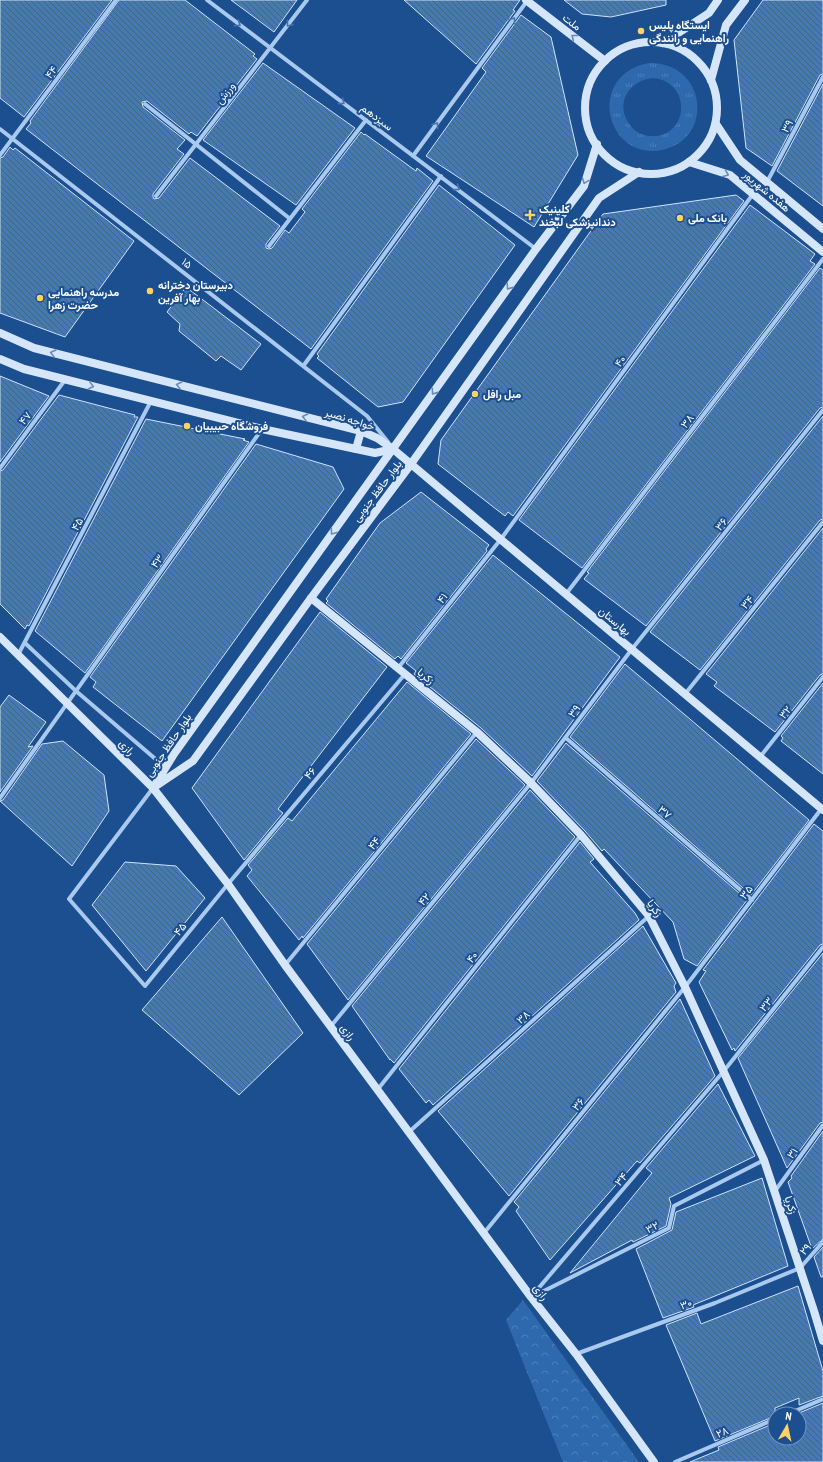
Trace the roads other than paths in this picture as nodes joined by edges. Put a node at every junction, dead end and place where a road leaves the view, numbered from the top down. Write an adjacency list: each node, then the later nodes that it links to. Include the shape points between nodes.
1 (116, 0): 16 (street, ۴۴)
2 (207, 0): 8 (street, سیزدهم, one-way to 8)
3 (307, 0): 8 (street, ورزش, one-way to 8)
4 (526, 0): 9 (main road, ملت, one-way to 4); 20 (street, one-way to 4)
5 (718, 0): 7 (main road, via 709,13)
6 (745, 0): 11 (main road, via 726,25)
7 (663, 43): 9 (main road, via 635,44 622,49); 11 (main road, via 680,48 695,58)
8 (271, 48): 13 (street, سیزدهم, one-way to 13); 18 (street, ورزش)
9 (605, 61): 17 (main road, via 592,79 586,101 587,124)
10 (823, 77): 24 (street, ۳۹)
11 (712, 80): 14 (main road, via 717,102)
12 (145, 104): 18 (street)
13 (366, 120): 20 (street, سیزدهم); 27 (street)
14 (716, 124): 21 (main road, via 704,148); 24 (main road, هفده شهریور, via 740,160)
15 (0, 129): 16 (street, ۱۵)
16 (12, 139): 19 (street, ۴۴); 35 (street, ۱۵)
17 (597, 144): 22 (main road, via 615,162); 30 (main road, بلوار حافظ جنوبی, one-way to 30, via 584,186)
18 (196, 145): 26 (street, ورزش); 27 (street)
19 (0, 155)
20 (413, 156): 23 (street, سیزدهم)
21 (689, 162): 22 (main road, via 665,172); 25 (main road, هفده شهریور, one-way to 25, via 730,175)
22 (639, 172): 43 (main road, بلوار حافظ جنوبی, via 599,198)
23 (441, 176): 30 (street, سیزدهم, one-way to 30); 35 (street)
24 (767, 182): 28 (main road, هفده شهریور)
25 (753, 194): 31 (main road, هفده شهریور); 46 (street, ۴۰)
26 (156, 196)
27 (289, 218): 29 (street)
28 (823, 229)
29 (269, 246)
30 (536, 249): 42 (main road, بلوار حافظ جنوبی, one-way to 42)
31 (823, 252)
32 (823, 259): 47 (street, ۳۸)
33 (0, 333): 40 (main road, خواجه نصیر, one-way to 33, via 34,348)
34 (0, 359): 36 (main road, via 24,369)
35 (304, 365): 42 (street, ۱۵, via 367,416)
36 (65, 380): 37 (main road, one-way to 37); 44 (street, ۴۷)
37 (151, 401): 39 (main road); 50 (street, ۴۵)
38 (823, 410): 51 (street, ۳۶)
39 (262, 429): 41 (main road); 56 (street, ۴۳)
40 (361, 431): 41 (main road); 42 (main road, خواجه نصیر)
41 (356, 449): 42 (main road, via 375,453)
42 (393, 449): 43 (main road, بهارستان); 62 (main road, بلوار حافظ جنوبی, one-way to 62)
43 (411, 464): 46 (main road, بهارستان); 48 (main road, بلوار حافظ جنوبی)
44 (0, 468)
45 (823, 522): 57 (street, ۳۴)
46 (501, 539): 47 (main road, بهارستان); 53 (street, ۴۱)
47 (566, 594): 51 (main road, بهارستان)
48 (311, 598): 53 (main road, زکریا); 64 (main road, بلوار حافظ جنوبی, via 193,761)
49 (0, 637): 52 (main road, رازی)
50 (25, 643): 52 (street, ۴۵); 56 (street)
51 (632, 649): 57 (main road, بهارستان); 60 (street, ۳۹)
52 (18, 655): 58 (main road, رازی)
53 (398, 668): 54 (main road, زکریا)
54 (405, 674): 59 (main road, زکریا); 68 (street, ۴۶)
55 (823, 678): 61 (street, ۳۲)
56 (76, 691): 58 (street, ۴۳); 62 (street)
57 (685, 694): 61 (main road, بهارستان)
58 (67, 703): 64 (main road, رازی); 65 (street, ۴۳)
59 (477, 732): 63 (main road, زکریا); 72 (street, ۴۴)
60 (566, 738): 63 (street, ۳۹); 69 (street, ۳۷)
61 (760, 757): 66 (main road, بهارستان)
62 (166, 768): 64 (main road, بلوار حافظ جنوبی)
63 (531, 784): 67 (main road, زکریا); 74 (street, ۴۲)
64 (152, 788): 68 (main road, رازی); 68 (street, ۴۵, via 69,899 145,986)
65 (0, 798)
66 (822, 808): 69 (street, ۳۵)
67 (581, 835): 70 (main road, زکریا); 76 (street, ۴۰)
68 (228, 884): 72 (main road, رازی)
69 (752, 900): 73 (street, ۳۵)
70 (649, 916): 73 (main road, زکریا); 78 (street, ۳۸)
71 (823, 947): 75 (street, ۳۳)
72 (285, 965): 74 (main road, رازی)
73 (685, 987): 75 (main road, زکریا); 81 (street, ۳۶)
74 (330, 1026): 76 (main road, رازی)
75 (723, 1072): 79 (main road, زکریا); 84 (street, ۳۴)
76 (377, 1090): 78 (main road, رازی)
77 (823, 1125): 80 (street, ۳۱)
78 (409, 1132): 81 (main road, رازی)
79 (764, 1160): 80 (main road, زکریا); 84 (street, ۳۲, via 674,1206 670,1228)
80 (775, 1192): 83 (main road, زکریا)
81 (484, 1233): 84 (main road, رازی)
82 (823, 1242): 83 (street, ۲۹)
83 (800, 1268): 85 (main road, زکریا); 86 (street, ۳۰, via 715,1303)
84 (532, 1298): 86 (main road, رازی)
85 (823, 1341)
86 (576, 1354): 90 (main road, رازی)
87 (823, 1399): 88 (street)
88 (807, 1406)
89 (767, 1423): 91 (street, ۲۸)
90 (654, 1462)
91 (675, 1462)

